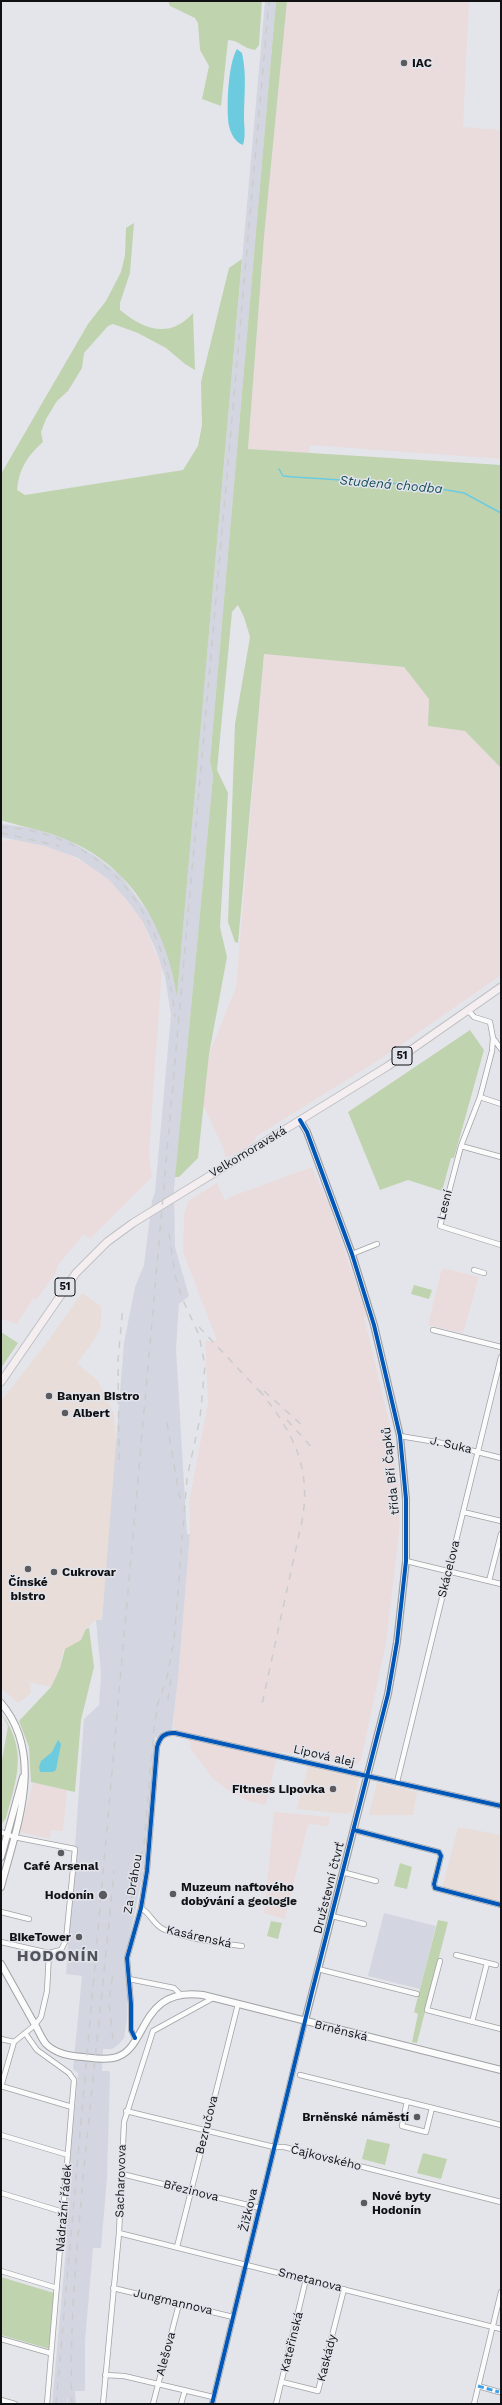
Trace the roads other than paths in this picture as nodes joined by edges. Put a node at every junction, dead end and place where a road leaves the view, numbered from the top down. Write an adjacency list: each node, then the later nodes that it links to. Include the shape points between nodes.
1 (501, 987): 2 (main road, Velkomoravská / 51)
2 (468, 1010): 3 (street, via 474,1017 490,1022); 8 (main road, Velkomoravská / 51, via 388,1066)
3 (493, 1038): 4 (street); 5 (street)
4 (501, 1049): 5 (street)
5 (492, 1051): 6 (street)
6 (480, 1097): 7 (street); 9 (street)
7 (501, 1104)
8 (300, 1120): 13 (street, třída Bří Čapků); 19 (main road, Velkomoravská / 51, via 107,1242 79,1269)
9 (461, 1146): 10 (street); 12 (street, Lesní, via 440,1226)
10 (501, 1157)
11 (377, 1244): 13 (street)
12 (501, 1245)
13 (352, 1254): 20 (street, třída Bří Čapků, via 374,1325)
14 (474, 1270): 15 (street)
15 (484, 1273)
16 (433, 1330): 17 (street)
17 (501, 1347)
18 (501, 1357): 21 (street, Skácelova)
19 (1, 1382)
20 (400, 1436): 21 (street, J. Suka, via 412,1436); 26 (street, třída Bří Čapků, via 406,1499)
21 (477, 1451): 22 (street, J. Suka); 23 (street, Skácelova)
22 (501, 1458)
23 (463, 1512): 24 (street); 27 (street, Skácelova)
24 (501, 1521)
25 (501, 1534): 28 (street)
26 (406, 1561): 27 (street); 33 (street, třída Bří Čapků, via 388,1694)
27 (448, 1571): 28 (street); 34 (street, Skácelova)
28 (490, 1581): 29 (street)
29 (501, 1584)
30 (1, 1703): 32 (main road, via 18,1730 24,1756)
31 (165, 1733): 33 (street, Lipová alej, via 175,1732); 44 (street, Za Dráhou, via 158,1747 147,1871)
32 (24, 1774): 37 (main road); 38 (main road, via 26,1790)
33 (367, 1776): 34 (street, Lipová alej); 36 (street, třída Bří Čapků)
34 (397, 1782): 35 (street, Lipová alej)
35 (501, 1806)
36 (354, 1830): 40 (street, Družstevní čtvrť); 43 (street, Družstevní čtvrť, via 437,1852 441,1856 435,1888)
37 (4, 1833): 38 (street); 39 (main road)
38 (14, 1837): 42 (main road); 51 (street, via 75,1849 66,1940 62,1950)
39 (1, 1857)
40 (342, 1872): 41 (street, Družstevní čtvrť); 46 (street, Družstevní čtvrť)
41 (376, 1881)
42 (1, 1887)
43 (500, 1905)
44 (141, 1908): 50 (street, Kasárenská, via 162,1928 215,1943); 58 (street, Za Dráhou, via 128,1951)
45 (1, 1912): 47 (street)
46 (332, 1916): 48 (street, Družstevní čtvrť); 57 (street, Družstevní čtvrť)
47 (29, 1919)
48 (364, 1924)
49 (1, 1942): 51 (street)
50 (242, 1946)
51 (49, 1953): 65 (street, via 47,1992 41,2017)
52 (456, 1955): 54 (street)
53 (440, 1961): 64 (street, via 427,2010)
54 (487, 1963): 56 (street); 64 (street)
55 (1, 1964): 65 (main road, Brněnská)
56 (496, 1965)
57 (318, 1969): 59 (street); 63 (street, Družstevní čtvrť)
58 (129, 1979): 60 (street, Brněnská, via 174,1988); 69 (street, Za Dráhou, via 131,2030)
59 (417, 1994)
60 (181, 1995): 61 (main road, Brněnská, via 195,1994); 69 (main road, Brněnská, via 168,1999 156,2008)
61 (213, 1998): 62 (main road, Brněnská); 77 (street, Sacharovova, via 154,2031)
62 (238, 2004): 63 (main road, Brněnská); 79 (street, Bezručova)
63 (305, 2021): 71 (main road, Brněnská); 81 (street, Žižkova)
64 (472, 2022): 66 (street)
65 (35, 2025): 67 (street); 69 (main road, Brněnská, via 45,2042 53,2049 75,2056 114,2058 127,2050)
66 (501, 2029)
67 (25, 2033): 70 (street); 75 (street, Nádražní řádek, via 37,2050 72,2075)
68 (1, 2038): 70 (street)
69 (135, 2038)
70 (14, 2042): 73 (street)
71 (501, 2070)
72 (300, 2076): 74 (street)
73 (1, 2087): 75 (street)
74 (407, 2101): 76 (street); 76 (street, via 402,2126 426,2132)
75 (72, 2107): 82 (street, Nádražní řádek)
76 (432, 2108): 78 (street)
77 (126, 2112): 79 (street, Čajkovského); 83 (street, Sacharovova)
78 (501, 2125)
79 (206, 2131): 81 (street, Čajkovského); 84 (street, Bezručova)
80 (1, 2135): 82 (street)
81 (274, 2147): 86 (street, Čajkovského, via 284,2147); 87 (street, Žižkova)
82 (68, 2155): 88 (street, Nádražní řádek)
83 (122, 2174): 84 (street, Březinova); 89 (street, Sacharovova)
84 (191, 2191): 87 (street, Březinova); 90 (street, Bezručova)
85 (1, 2193): 88 (street)
86 (501, 2202)
87 (260, 2208): 91 (street, Žižkova)
88 (63, 2212): 94 (street, Nádražní řádek)
89 (119, 2232): 90 (street, Smetanova); 95 (street, Sacharovova)
90 (177, 2247): 91 (street, Smetanova)
91 (246, 2264): 93 (street, Smetanova); 99 (street, Žižkova)
92 (1, 2271): 94 (street)
93 (306, 2279): 96 (street, Smetanova); 105 (street, Kateřinská)
94 (57, 2288): 103 (street, Nádražní řádek)
95 (113, 2288): 98 (street, Jungmannova); 104 (street, Sacharovova)
96 (344, 2289): 100 (street, Smetanova); 105 (street, Kaskády, via 318,2391)
97 (501, 2292): 100 (street)
98 (179, 2304): 99 (street, Jungmannova); 106 (street, Alešova)
99 (233, 2317): 110 (street, Žižkova)
100 (493, 2327): 101 (street, Smetanova); 107 (street)
101 (501, 2329)
102 (1, 2339): 103 (street)
103 (50, 2353): 113 (street, Nádražní řádek)
104 (105, 2375): 106 (street); 114 (street, Sacharovova)
105 (282, 2382): 118 (street, Kateřinská)
106 (158, 2383): 108 (street); 115 (street, Alešova)
107 (478, 2386): 109 (street); 119 (street)
108 (185, 2390): 110 (street); 116 (street)
109 (500, 2392)
110 (214, 2397): 117 (street, Žižkova)
111 (1, 2400): 112 (street)
112 (15, 2404)
113 (47, 2404)
114 (103, 2404)
115 (153, 2404)
116 (181, 2404)
117 (212, 2404)
118 (276, 2404)
119 (474, 2404)

